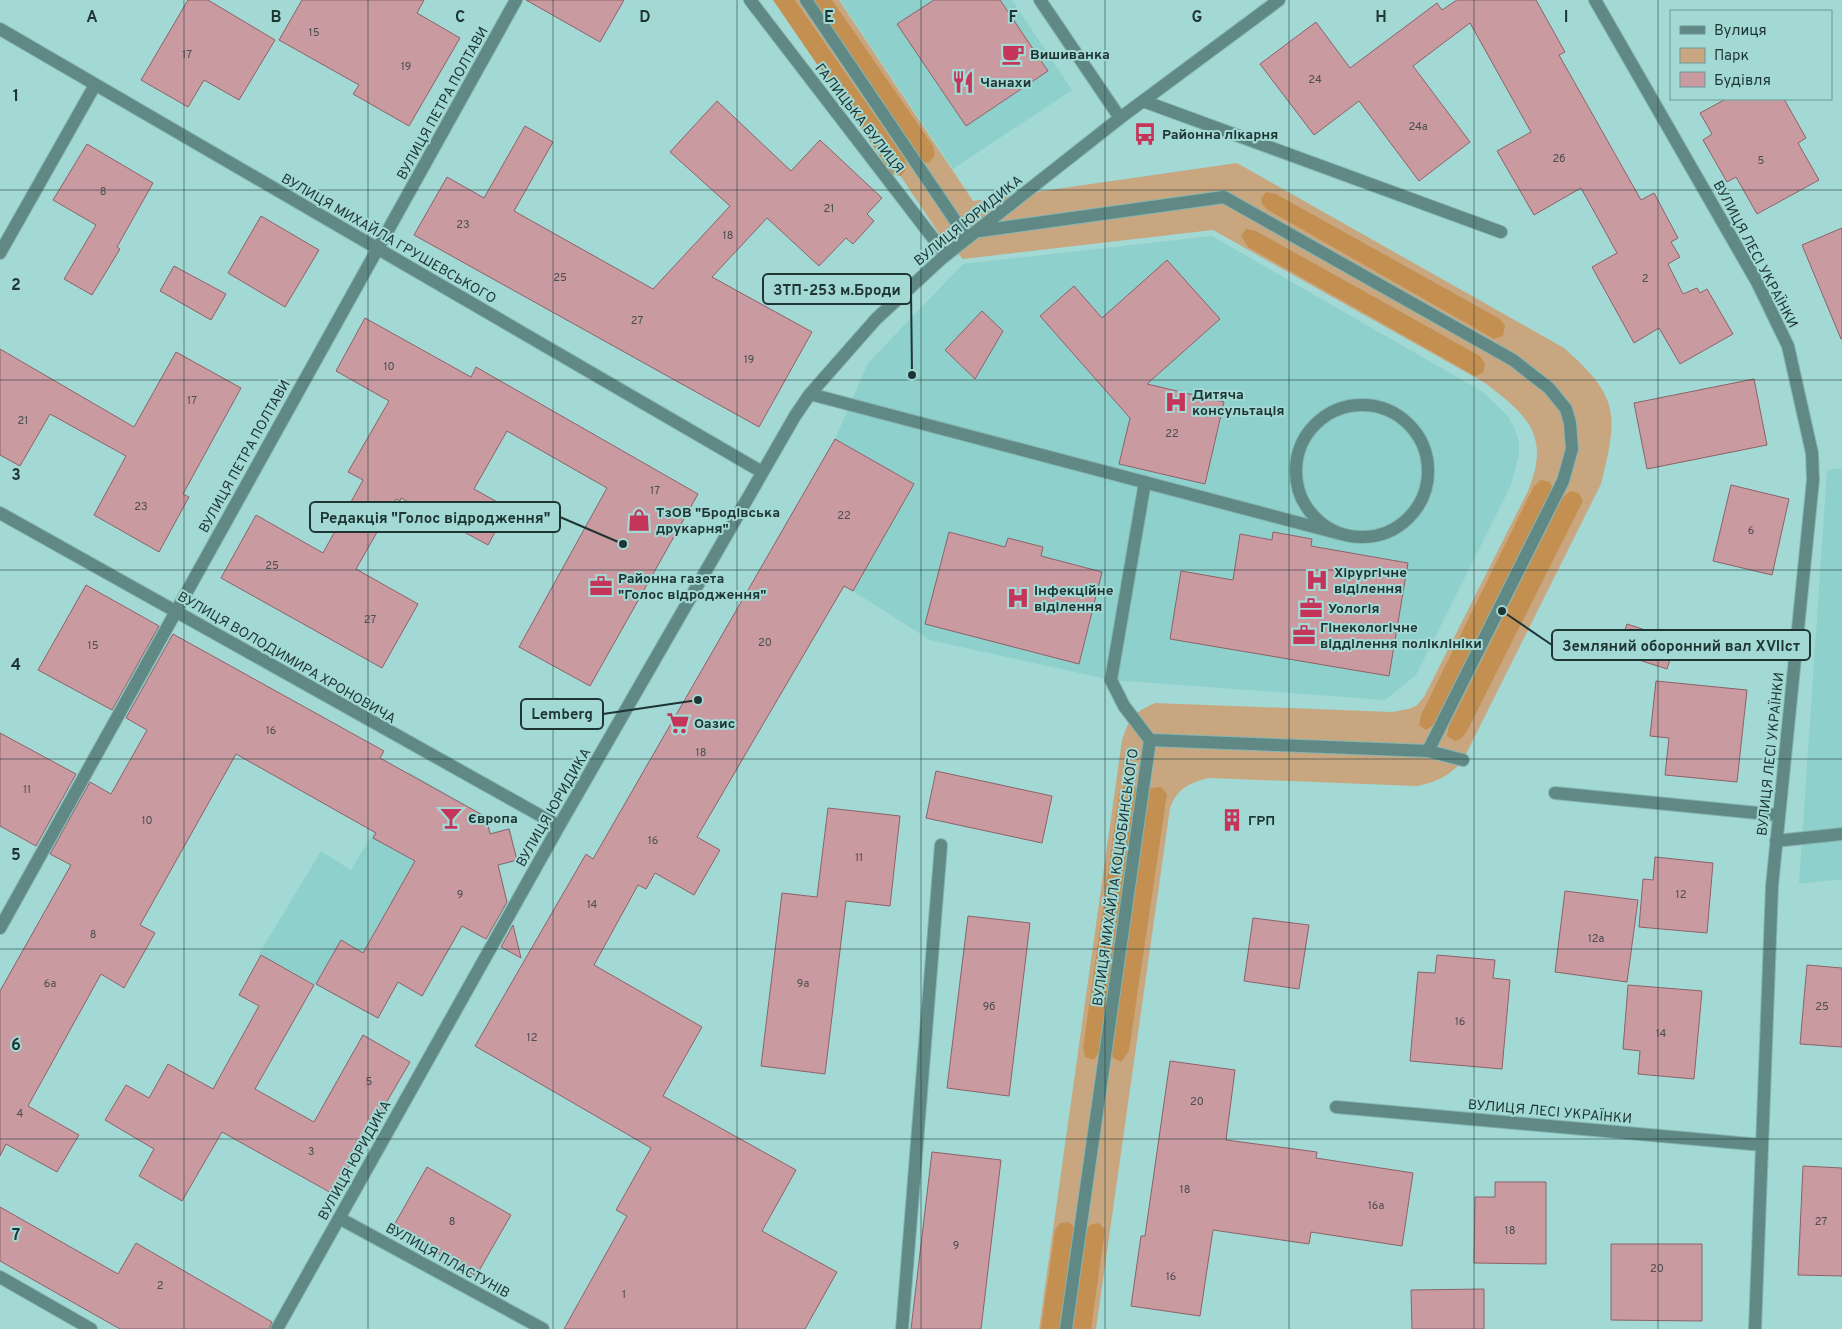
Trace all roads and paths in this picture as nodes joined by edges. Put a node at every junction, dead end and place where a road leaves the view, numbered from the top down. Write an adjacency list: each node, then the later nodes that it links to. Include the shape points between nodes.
1 (516, 0): 13 (street, ВУЛИЦЯ ПЕТРА ПОЛТАВИ)
2 (750, 0): 15 (street, ГАЛИЦЬКА ВУЛИЦЯ)
3 (806, 0): 12 (street)
4 (1040, 0): 10 (street)
5 (1279, 0): 9 (street, ВУЛИЦЯ ЮРИДИКА)
6 (1595, 0): 26 (street, ВУЛИЦЯ ЛЕСІ УКРАЇНКИ, via 1757,282 1788,346 1810,443 1813,480)
7 (0, 29): 8 (street, ВУЛИЦЯ МИХАЙЛА ГРУШЕВСЬКОГО)
8 (95, 85): 13 (street, ВУЛИЦЯ МИХАЙЛА ГРУШЕВСЬКОГО); 14 (street)
9 (1143, 101): 10 (street, ВУЛИЦЯ ЮРИДИКА); 11 (street)
10 (1120, 118): 12 (street, ВУЛИЦЯ ЮРИДИКА)
11 (1501, 232)
12 (972, 235): 15 (street, ВУЛИЦЯ ЮРИДИКА); 23 (street, via 1224,197 1513,360 1558,398 1566,410 1572,438 1570,460 1563,481)
13 (377, 248): 17 (street, ВУЛИЦЯ МИХАЙЛА ГРУШЕВСЬКОГО); 21 (street, ВУЛИЦЯ ПЕТРА ПОЛТАВИ)
14 (0, 253)
15 (946, 255): 16 (street, ВУЛИЦЯ ЮРИДИКА, via 876,320)
16 (810, 394): 17 (street, ВУЛИЦЯ ЮРИДИКА); 18 (street)
17 (762, 472): 27 (street, ВУЛИЦЯ ЮРИДИКА)
18 (1145, 482): 20 (street); 22 (street, via 1111,680 1124,706)
19 (0, 513): 21 (street, ВУЛИЦЯ ВОЛОДИМИРА ХРОНОВИЧА)
20 (1341, 534): 20 (street, via 1364,537 1386,533 1405,522 1420,504 1428,483 1428,460 1421,439 1407,421 1389,410 1368,404 1346,406 1327,414 1310,428 1300,447 1296,468 1298,489 1307,508 1322,524)
21 (175, 610): 27 (street, ВУЛИЦЯ ВОЛОДИМИРА ХРОНОВИЧА); 31 (street, ВУЛИЦЯ ПЕТРА ПОЛТАВИ)
22 (1150, 740): 23 (street, ВУЛИЦЯ МИХАЙЛА КОЦЮБИНСЬКОГО); 40 (street, ВУЛИЦЯ МИХАЙЛА КОЦЮБИНСЬКОГО)
23 (1428, 751): 24 (street, ВУЛИЦЯ МИХАЙЛА КОЦЮБИНСЬКОГО)
24 (1463, 760)
25 (1555, 793): 26 (street)
26 (1778, 814): 29 (street, ВУЛИЦЯ ЛЕСІ УКРАЇНКИ)
27 (558, 826): 34 (street, ВУЛИЦЯ ЮРИДИКА)
28 (1842, 834): 29 (street)
29 (1776, 841): 33 (street, ВУЛИЦЯ ЛЕСІ УКРАЇНКИ)
30 (941, 845): 39 (street)
31 (0, 928)
32 (1336, 1107): 33 (street, ВУЛИЦЯ ЛЕСІ УКРАЇНКИ)
33 (1762, 1145): 41 (street, ВУЛИЦЯ ЛЕСІ УКРАЇНКИ)
34 (339, 1218): 37 (street, ВУЛИЦЯ ЮРИДИКА); 38 (street, ВУЛИЦЯ ПЛАСТУНІВ)
35 (0, 1277): 36 (street)
36 (91, 1329)
37 (277, 1329)
38 (543, 1329)
39 (902, 1329)
40 (1066, 1329)
41 (1755, 1329)

